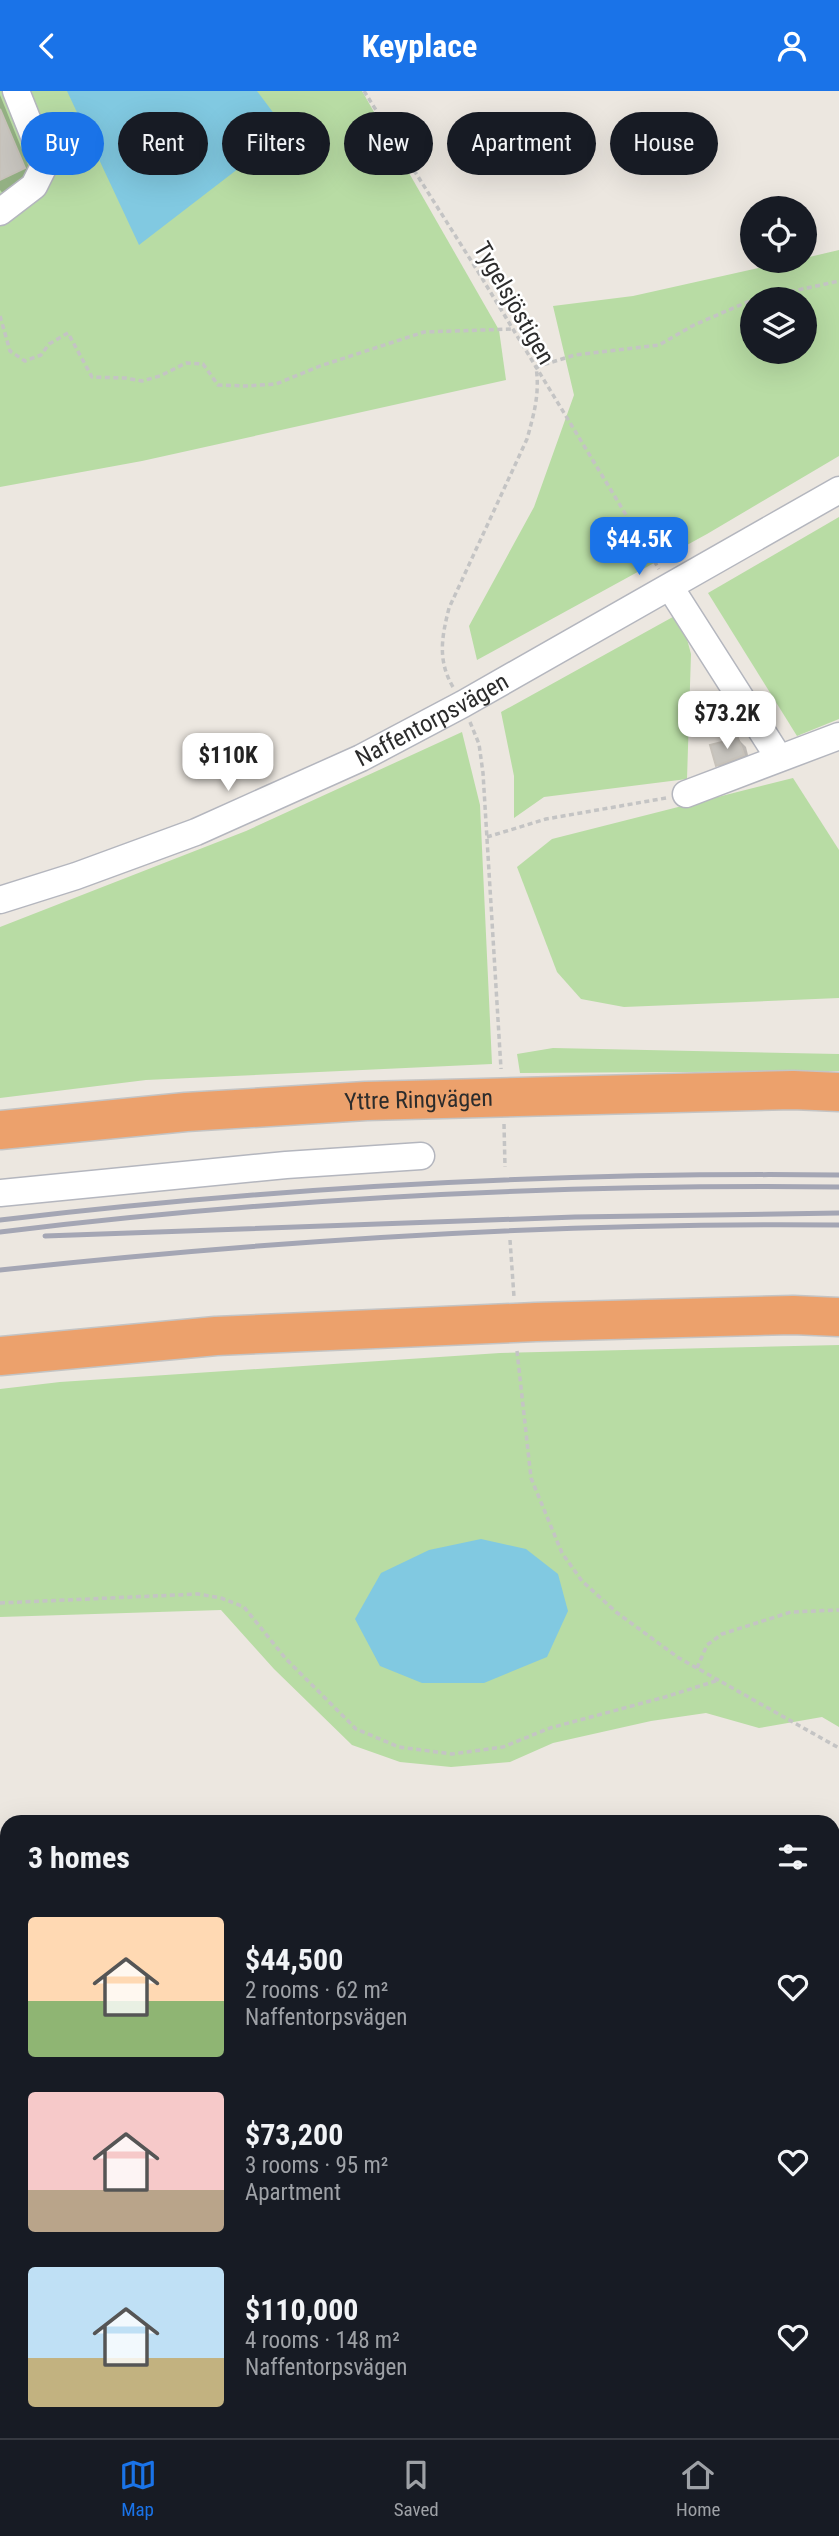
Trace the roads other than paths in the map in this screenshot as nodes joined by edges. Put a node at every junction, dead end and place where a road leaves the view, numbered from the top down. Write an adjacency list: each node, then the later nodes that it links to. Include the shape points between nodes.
1 (16, 91): 2 (street, via 45,164 34,186)
2 (0, 212)
3 (839, 490): 4 (street, Naffentorpsvägen)
4 (670, 587): 6 (street); 8 (street, Naffentorpsvägen, via 361,758 196,832)
5 (839, 736): 6 (street)
6 (779, 758): 7 (street)
7 (685, 795)
8 (0, 900)
9 (839, 1091): 10 (highway, Yttre Ringvägen, via 366,1101)
10 (0, 1130)
11 (421, 1156): 12 (street)
12 (0, 1193)
13 (839, 1317): 14 (highway, via 536,1322 216,1336)
14 (0, 1356)

